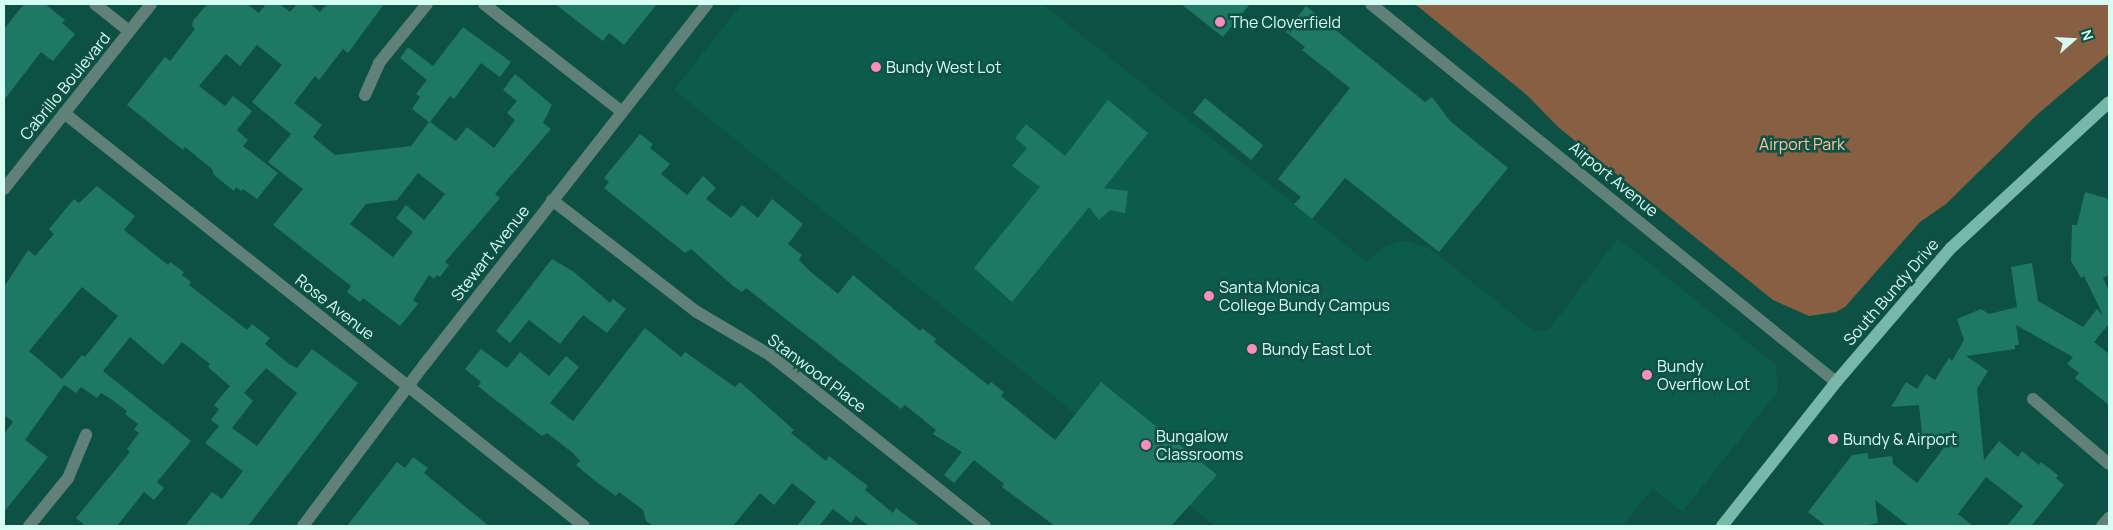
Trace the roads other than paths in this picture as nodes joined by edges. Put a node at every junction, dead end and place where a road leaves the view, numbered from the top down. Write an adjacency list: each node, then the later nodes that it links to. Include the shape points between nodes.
1 (95, 4): 7 (street)
2 (151, 4): 7 (street, Cabrillo Boulevard)
3 (427, 4): 8 (street, via 379,63)
4 (484, 4): 10 (street)
5 (707, 4): 10 (street, Stewart Avenue)
6 (1371, 4): 14 (street, Airport Avenue)
7 (129, 31): 11 (street, Cabrillo Boulevard)
8 (365, 95)
9 (2109, 102): 14 (main road, South Bundy Drive, via 1951,248)
10 (621, 111): 13 (street, Stewart Avenue)
11 (64, 113): 12 (street, Cabrillo Boulevard); 15 (street, Rose Avenue)
12 (4, 189)
13 (552, 200): 15 (street, Stewart Avenue); 23 (street, Stanwood Place, via 697,312 770,355)
14 (1836, 382): 24 (main road, South Bundy Drive)
15 (409, 386): 21 (street, Stewart Avenue); 22 (street, Rose Avenue)
16 (2033, 399): 18 (street)
17 (86, 435): 20 (street, via 68,478)
18 (2109, 464)
19 (2109, 518): 25 (street)
20 (29, 526)
21 (303, 526)
22 (584, 526)
23 (985, 526)
24 (1722, 526)
25 (2102, 526)

